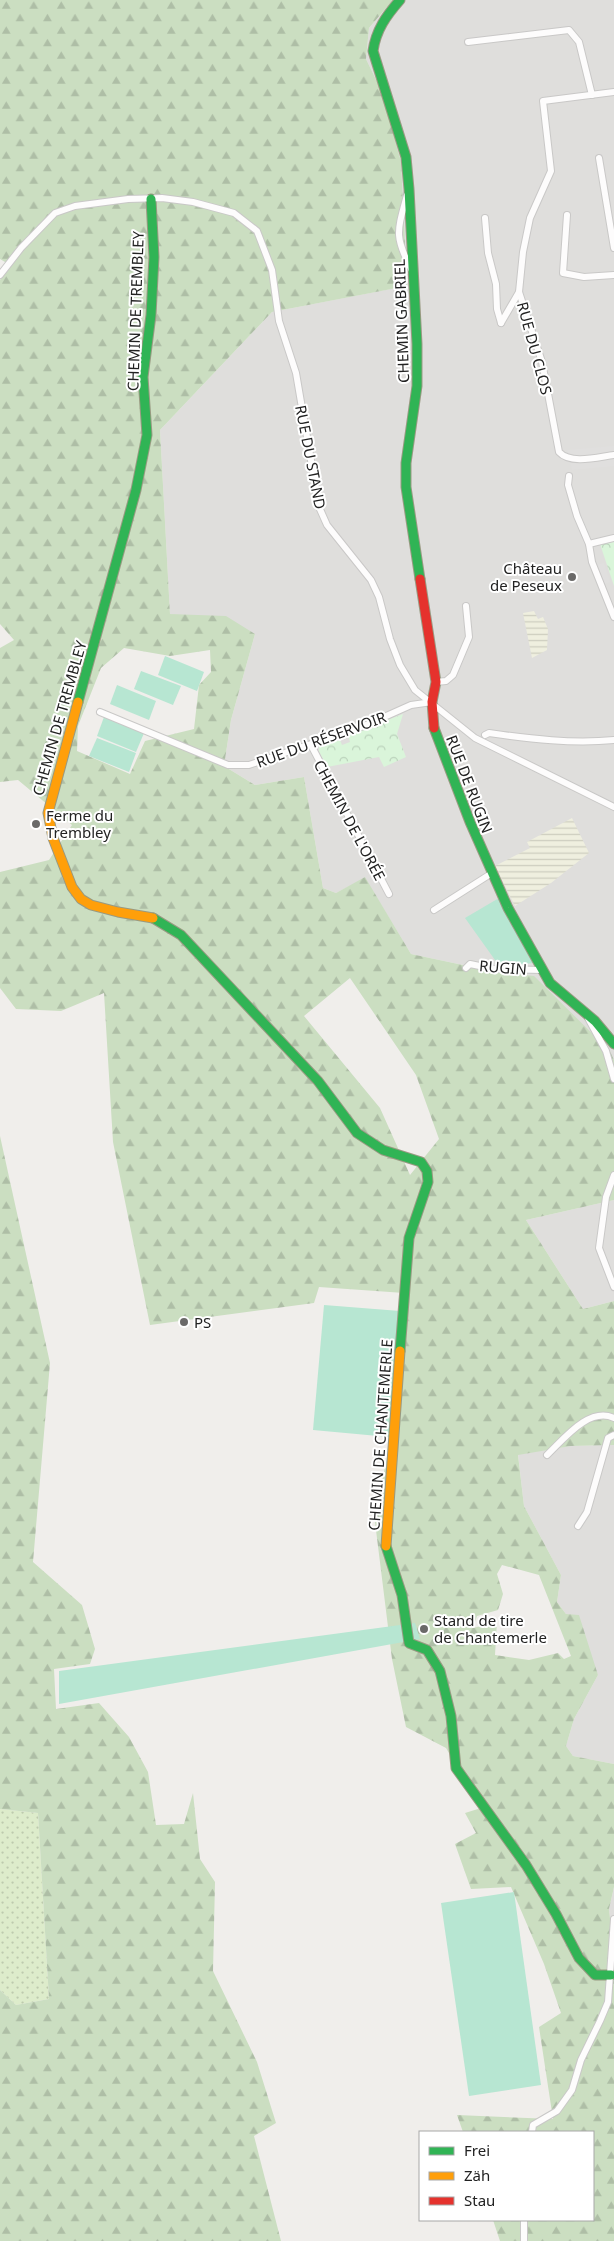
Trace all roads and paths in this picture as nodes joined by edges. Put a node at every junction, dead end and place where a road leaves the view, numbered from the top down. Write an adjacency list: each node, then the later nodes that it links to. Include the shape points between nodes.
1 (400, 0): 6 (street, CHEMIN GABRIEL, via 375,34 373,51 406,157)
2 (468, 42): 4 (street, via 569,30 579,42)
3 (614, 92): 4 (street)
4 (592, 95): 14 (street, RUE DU CLOS, via 543,101 550,171 530,218)
5 (598, 158): 10 (street)
6 (409, 189): 11 (street, CHEMIN GABRIEL); 11 (street, via 398,237)
7 (151, 198): 12 (street, RUE DU STAND, via 82,205 55,213); 22 (street, RUE DU STAND, via 219,208 234,213 257,231 272,270 279,321 296,373 318,507 327,525 371,580 400,665 415,690); 37 (street, CHEMIN DE TREMBLEY, via 154,257 143,378 147,435 136,490 48,814 53,838 72,887 81,899 118,912 151,916 181,935 318,1081 358,1132 383,1150 421,1162 427,1171)
8 (567, 215): 13 (street, via 564,273 584,278)
9 (485, 218): 14 (street, via 501,324)
10 (614, 248)
11 (414, 274): 21 (street, CHEMIN GABRIEL, via 417,386 406,463 406,487)
12 (0, 275)
13 (614, 275)
14 (519, 292): 15 (street, RUE DU CLOS, via 542,362 559,452 564,458 573,459)
15 (614, 456)
16 (569, 476): 18 (street, via 568,486)
17 (614, 538): 18 (street)
18 (589, 544): 20 (street, via 592,562)
19 (466, 606): 21 (street, via 469,636 453,675 446,681)
20 (614, 617)
21 (436, 682): 22 (street, CHEMIN GABRIEL)
22 (432, 702): 26 (street, RUE DU RÉSERVOIR, via 411,705); 27 (street, RUE DU STAND, via 475,738); 28 (street, RUE DE RUGIN, via 433,725)
23 (100, 712): 26 (street, RUE DU RÉSERVOIR, via 228,765 249,765)
24 (485, 735): 25 (street)
25 (614, 740)
26 (311, 745): 29 (street, CHEMIN DE L'ORÉE)
27 (614, 808)
28 (492, 873): 30 (street); 32 (street, RUE DE RUGIN)
29 (389, 894)
30 (434, 910)
31 (466, 968): 32 (street, RUGIN, via 470,964 494,969)
32 (542, 970): 33 (street, RUE DE RUGIN, via 556,990)
33 (587, 1017): 34 (street, RUE DE RUGIN, via 595,1021); 35 (street, RUE DE RUGIN, via 606,1051)
34 (614, 1044)
35 (614, 1078)
36 (614, 1175): 38 (street, via 606,1196 599,1248)
37 (428, 1182): 44 (street, CHEMIN DE CHANTEMERLE, via 409,1238 386,1542 402,1595 409,1643 427,1650 440,1671 451,1716 456,1768 526,1865 579,1958 595,1975)
38 (614, 1287)
39 (614, 1418): 41 (street, via 598,1416 579,1424)
40 (614, 1435): 42 (street, via 608,1438 587,1512)
41 (547, 1455)
42 (578, 1526)
43 (614, 1919): 44 (street)
44 (611, 1975): 45 (street, via 608,2002 572,2090 557,2111 533,2125)
45 (532, 2131)
46 (524, 2221): 47 (street)
47 (524, 2241)

